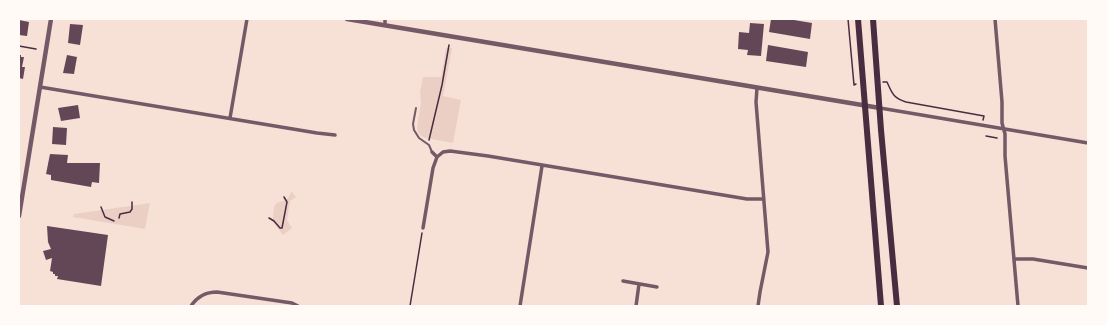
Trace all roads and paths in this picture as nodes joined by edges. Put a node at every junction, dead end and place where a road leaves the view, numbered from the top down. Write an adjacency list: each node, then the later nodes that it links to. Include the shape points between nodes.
1 (51, 19): 15 (street)
2 (246, 19): 21 (street)
3 (347, 19): 9 (street)
4 (385, 19): 9 (street)
5 (848, 19): 14 (path, via 852,72 854,85)
6 (858, 19): 17 (highway)
7 (873, 19): 19 (highway)
8 (995, 19): 22 (street)
9 (385, 25): 16 (street)
10 (449, 45): 26 (path)
11 (19, 46): 12 (path)
12 (36, 49)
13 (885, 82): 20 (path, via 899,100)
14 (857, 84)
15 (40, 87): 21 (street); 35 (street)
16 (757, 88): 17 (street); 32 (street)
17 (865, 106): 19 (street); 51 (highway)
18 (416, 108): 26 (lane, via 414,130 418,138)
19 (880, 108): 22 (street); 52 (highway)
20 (984, 116)
21 (230, 118): 23 (street)
22 (1003, 129): 27 (street); 40 (street)
23 (336, 135)
24 (986, 136): 25 (path)
25 (997, 138)
26 (427, 143): 28 (lane)
27 (1088, 143)
28 (432, 152): 29 (street)
29 (437, 157): 30 (street, via 443,152 450,151); 39 (street)
30 (542, 166): 32 (street, via 746,199); 48 (street)
31 (284, 197): 37 (path, via 287,202 282,228)
32 (764, 199): 50 (street, via 768,252)
33 (132, 202): 36 (path, via 130,212 120,214)
34 (101, 207): 38 (path, via 104,217)
35 (19, 216)
36 (119, 218)
37 (269, 218)
38 (114, 221)
39 (423, 228): 47 (path)
40 (1015, 259): 41 (street, via 1033,259); 53 (street)
41 (1088, 268)
42 (623, 281): 43 (street)
43 (639, 284): 44 (street); 49 (street)
44 (657, 286)
45 (191, 306): 46 (street, via 200,296 217,292)
46 (298, 306)
47 (410, 306)
48 (520, 306)
49 (636, 306)
50 (758, 306)
51 (881, 306)
52 (897, 306)
53 (1018, 306)

